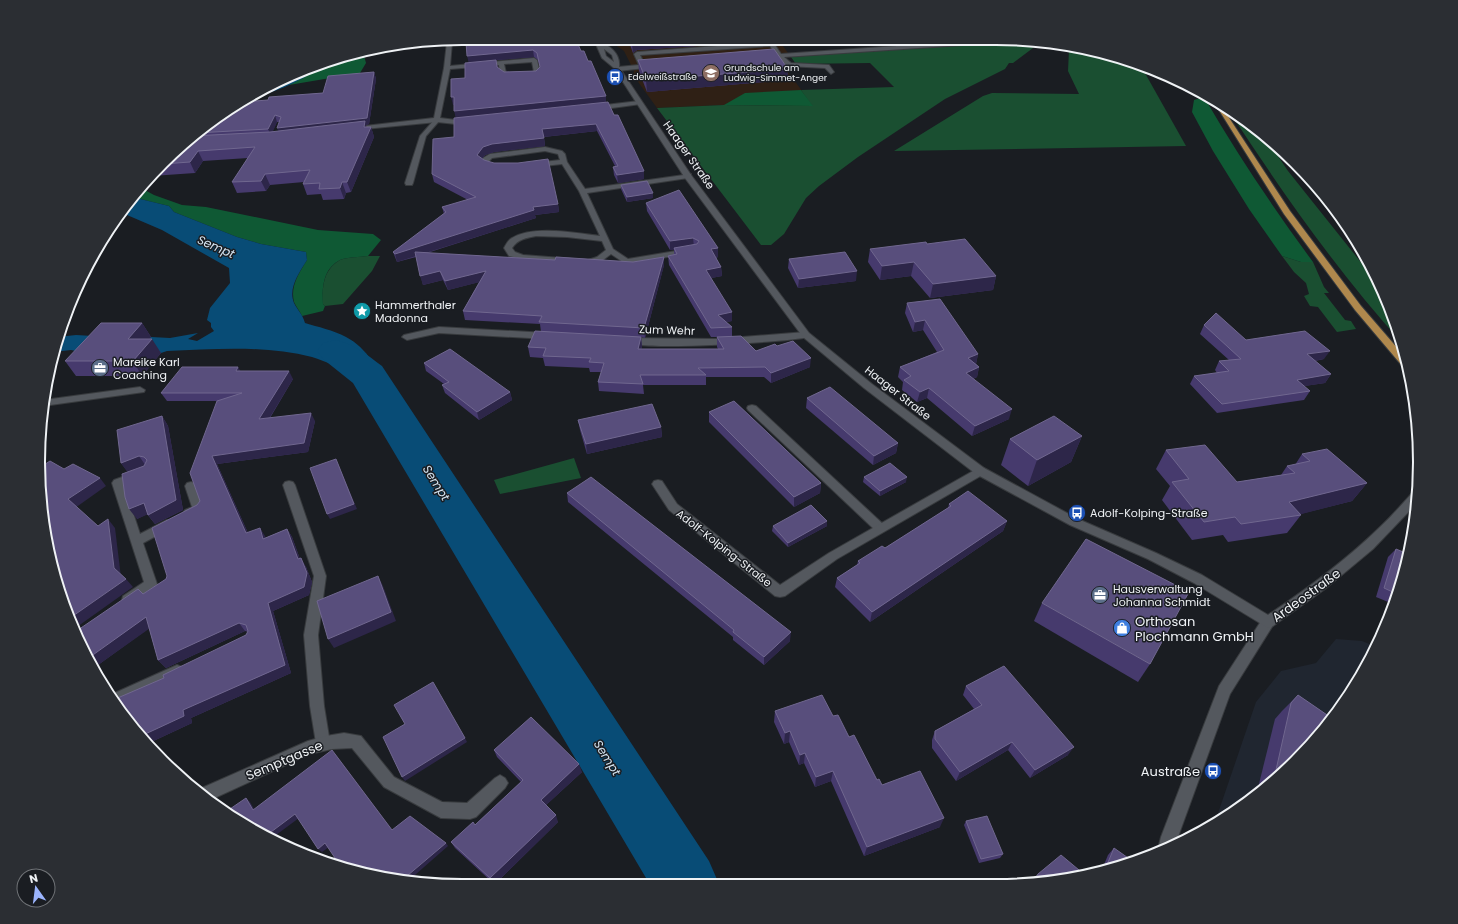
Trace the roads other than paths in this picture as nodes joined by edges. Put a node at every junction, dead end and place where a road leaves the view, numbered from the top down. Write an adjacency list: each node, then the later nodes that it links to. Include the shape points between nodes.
1 (599, 45): 17 (street, Haager Straße, via 604,57)
2 (602, 45): 17 (street, Haager Straße, via 614,54 618,62)
3 (759, 45): 9 (street)
4 (772, 45): 11 (street)
5 (882, 45): 8 (street)
6 (912, 45): 8 (street)
7 (448, 46): 16 (street)
8 (886, 48): 11 (street)
9 (710, 49): 10 (street); 15 (street, via 637,54)
10 (714, 55)
11 (780, 56): 12 (street); 18 (street, via 789,65 827,66)
12 (757, 58)
13 (501, 62): 13 (street, via 534,60 537,74 506,76 503,74); 16 (street)
14 (657, 66): 15 (street)
15 (642, 67): 17 (street)
16 (447, 68): 23 (street)
17 (617, 68): 19 (street, Haager Straße)
18 (831, 72)
19 (639, 103): 20 (street); 28 (street, Haager Straße)
20 (588, 108)
21 (1221, 111): 38 (main road, via 1287,212 1358,308)
22 (478, 119): 23 (street, via 456,122)
23 (437, 120): 24 (street); 29 (street, via 423,136)
24 (352, 130)
25 (564, 162): 26 (street); 27 (street, via 562,153 550,149 499,154 487,157 484,161 486,166); 30 (street)
26 (525, 166)
27 (502, 168)
28 (688, 176): 30 (street); 34 (street, Haager Straße)
29 (408, 183)
30 (583, 191): 31 (street)
31 (605, 238): 32 (street); 32 (street, via 530,234 514,239 508,248 512,254 522,257 588,262 602,258)
32 (610, 250): 33 (street, via 626,262)
33 (694, 250)
34 (806, 335): 37 (street, Zum Wehr, via 704,343); 43 (street, Haager Straße, via 868,386)
35 (558, 336): 36 (street, via 439,330)
36 (407, 337)
37 (620, 340)
38 (1400, 357)
39 (140, 390): 40 (street)
40 (50, 402)
41 (752, 408): 48 (street)
42 (147, 471): 49 (street, via 118,483)
43 (980, 471): 48 (street, Adolf-Kolping-Straße); 51 (street, Haager Straße, via 1074,522 1198,579)
44 (289, 484): 54 (street, via 320,576 311,635)
45 (658, 484): 48 (street, Adolf-Kolping-Straße, via 673,507 780,592)
46 (191, 486): 49 (street, via 198,509)
47 (1410, 503): 51 (street, Ardeostraße, via 1342,569)
48 (880, 528)
49 (136, 541): 50 (street, via 151,584)
50 (120, 606)
51 (1268, 622): 57 (street, Ardeostraße, via 1224,692)
52 (190, 665): 53 (street)
53 (118, 698)
54 (323, 743): 55 (street, Semptgasse, via 346,739 356,741 389,782 440,810 470,811); 56 (street, Semptgasse)
55 (500, 783)
56 (208, 793)
57 (1169, 841)

